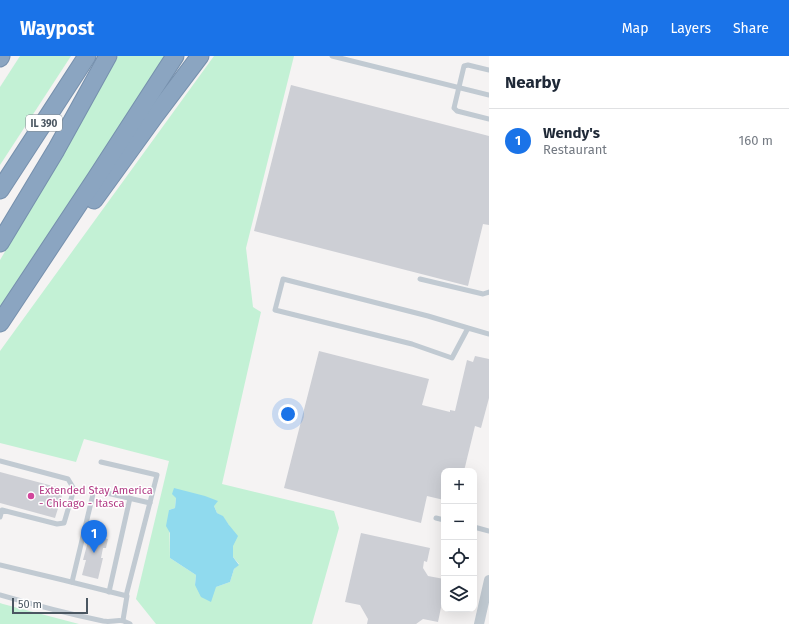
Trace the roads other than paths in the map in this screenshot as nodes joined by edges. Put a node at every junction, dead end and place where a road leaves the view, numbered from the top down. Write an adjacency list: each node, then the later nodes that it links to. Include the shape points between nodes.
1 (87, 56): 10 (highway, IL 390)
2 (108, 56): 11 (highway)
3 (175, 56): 14 (highway)
4 (200, 56): 14 (highway, via 54,258)
5 (332, 56): 7 (lane)
6 (489, 70): 7 (lane, via 464,66)
7 (459, 87): 8 (lane); 9 (lane, via 454,108 456,111)
8 (489, 94)
9 (489, 119)
10 (0, 190)
11 (0, 243)
12 (420, 279): 13 (lane, via 482,294)
13 (489, 292)
14 (19, 296): 15 (highway)
15 (0, 324)
16 (468, 328): 16 (lane, via 283,279 275,310 412,344 452,358); 17 (lane)
17 (489, 334)
18 (0, 461): 22 (lane, via 68,478 74,489 64,523 57,524 2,510)
19 (101, 462): 21 (lane, via 157,475)
20 (130, 498): 21 (lane); 29 (lane, via 94,490); 30 (lane)
21 (150, 503): 33 (lane)
22 (0, 517)
23 (436, 518): 24 (lane)
24 (441, 519)
25 (477, 529): 26 (lane)
26 (489, 531)
27 (0, 565): 29 (lane)
28 (489, 580): 31 (street)
29 (72, 582): 30 (lane)
30 (109, 592): 33 (lane)
31 (488, 593): 35 (street)
32 (0, 595): 34 (lane, via 106,621)
33 (126, 596): 34 (lane)
34 (123, 620): 36 (lane)
35 (481, 621)
36 (130, 624)

